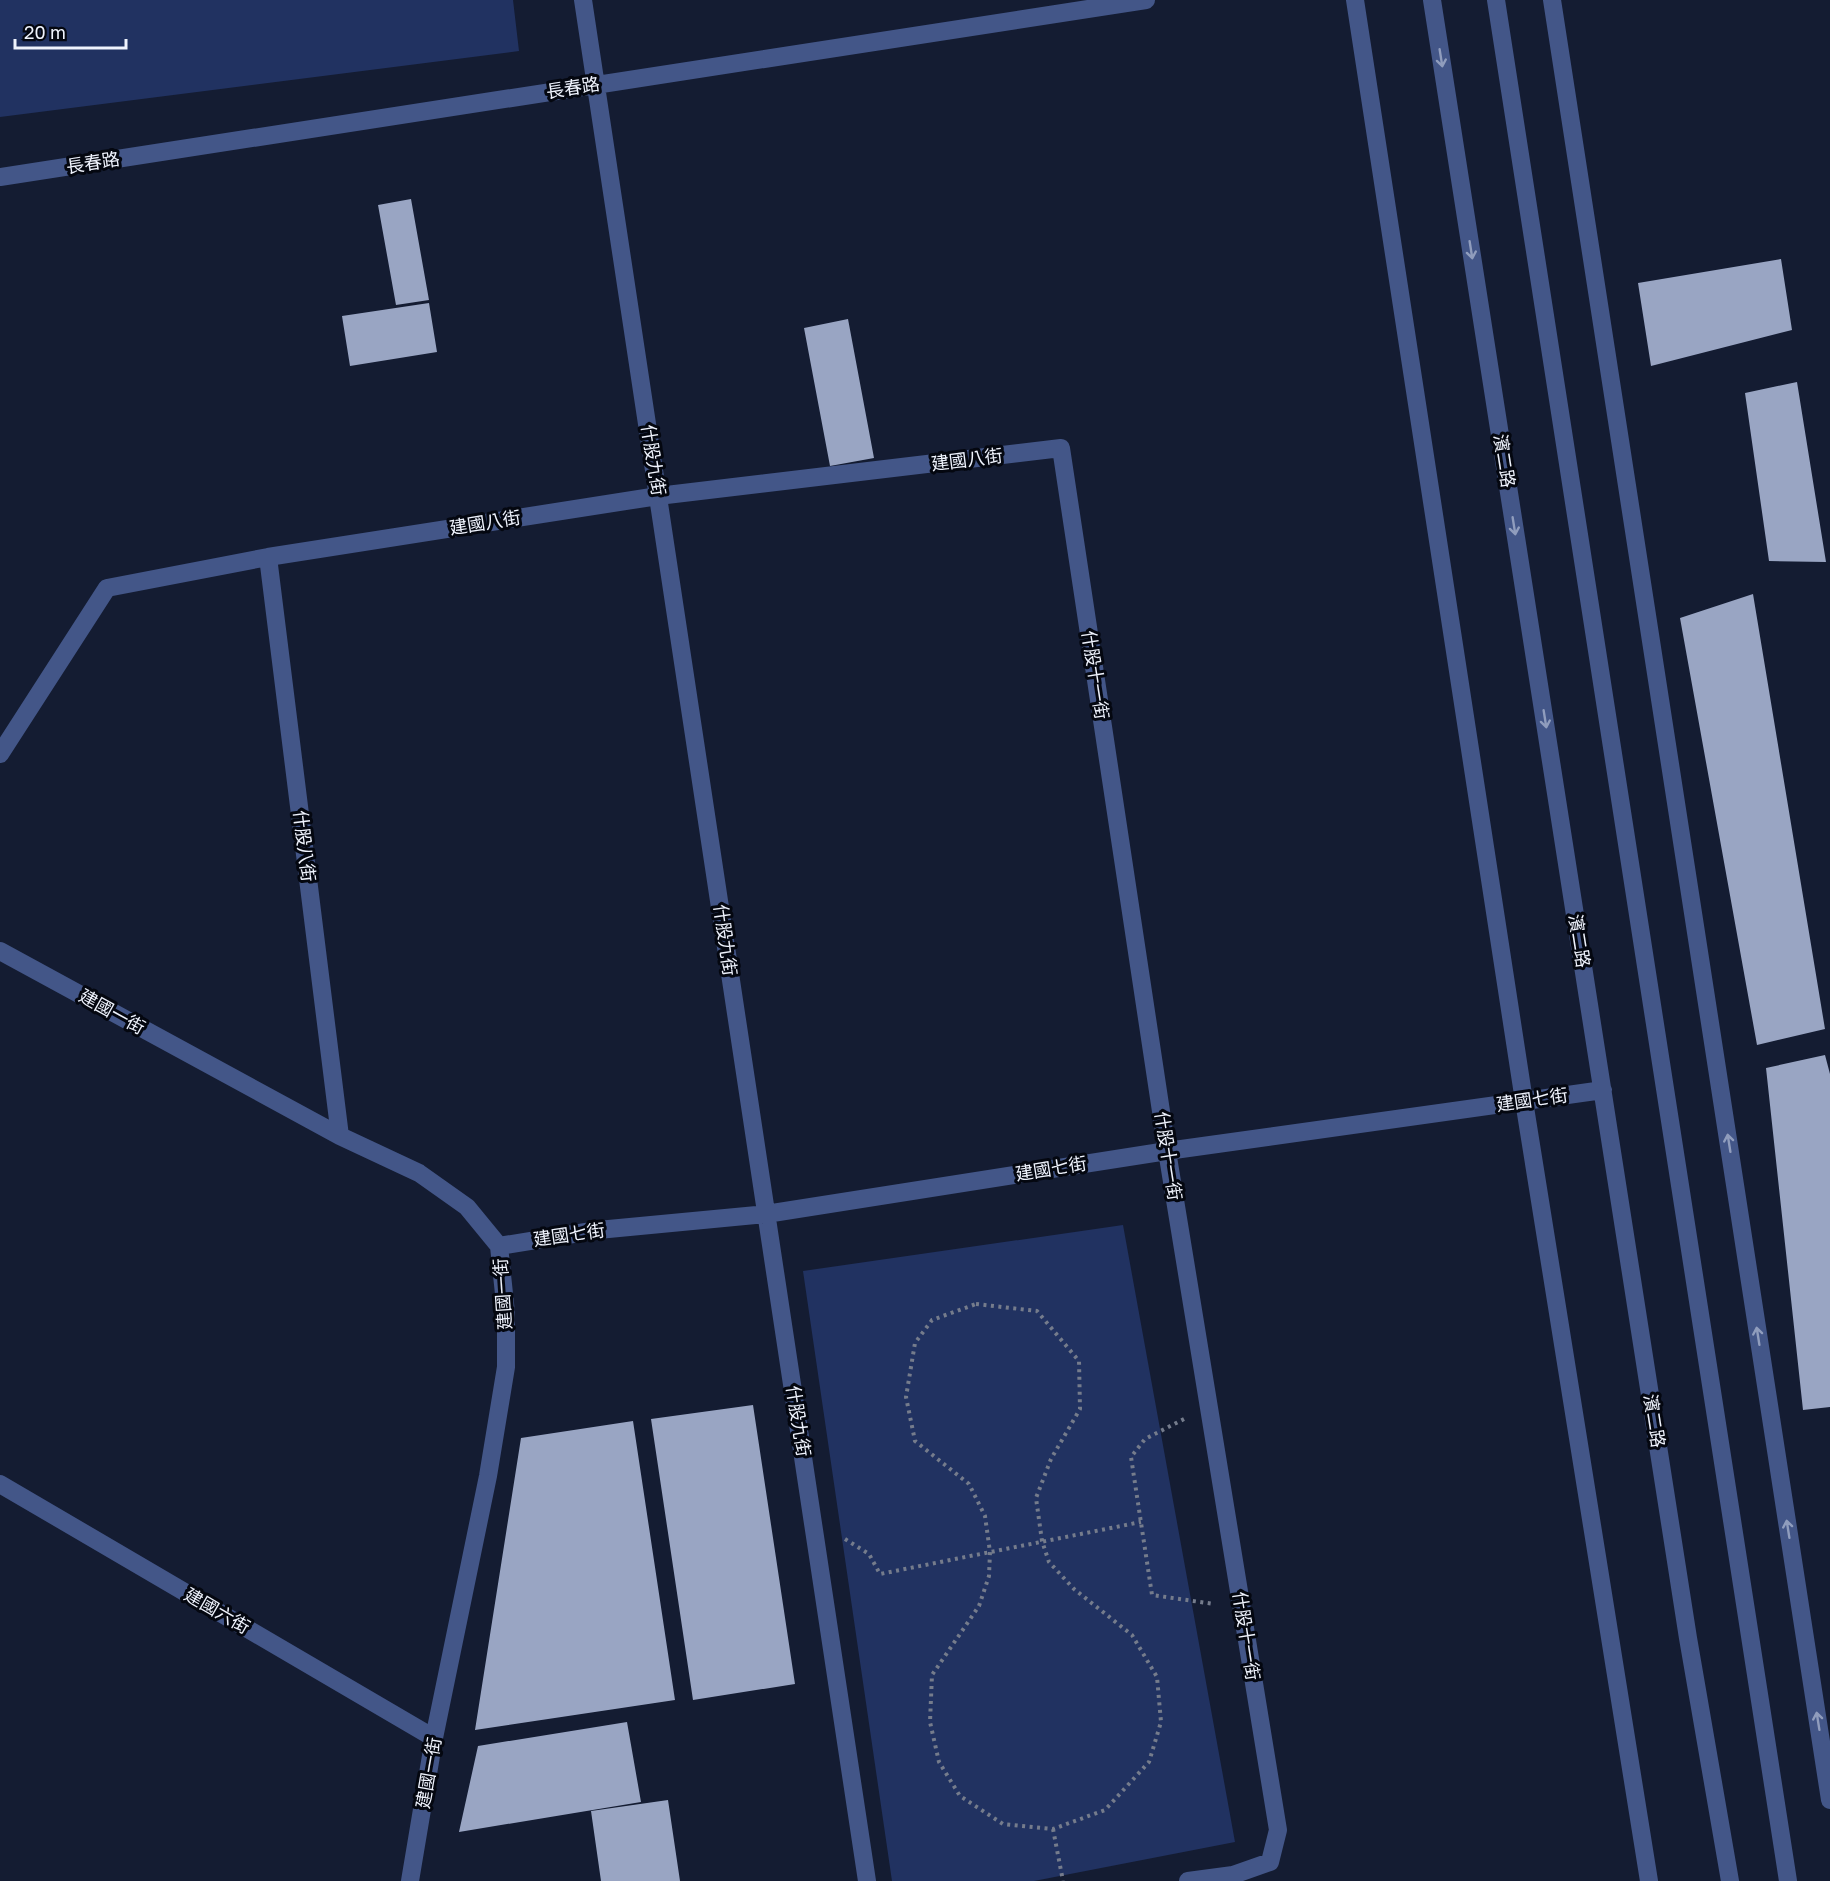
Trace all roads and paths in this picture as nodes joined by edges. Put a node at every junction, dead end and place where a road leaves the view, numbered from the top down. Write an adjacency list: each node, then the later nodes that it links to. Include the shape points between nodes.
1 (583, 0): 7 (street, 什股九街)
2 (1146, 0): 7 (street, 長春路)
3 (1356, 0): 15 (street)
4 (1432, 0): 14 (street, 濱二路, one-way to 14)
5 (1496, 0): 36 (street)
6 (1552, 0): 28 (street, one-way to 6)
7 (596, 85): 8 (street, 長春路); 10 (street, 什股九街)
8 (0, 177)
9 (1061, 448): 10 (street, 建國八街); 17 (street, 什股十一街)
10 (658, 496): 11 (street, 建國八街); 18 (street, 什股九街)
11 (268, 556): 12 (street, 建國八街, via 106,588); 16 (street, 什股八街)
12 (0, 754)
13 (0, 951): 16 (street, 建國一街)
14 (1603, 1090): 15 (street, 建國七街); 35 (street, 濱二路, via 1686,1626)
15 (1524, 1101): 17 (street, 建國七街); 34 (street)
16 (340, 1136): 19 (street, 建國一街, via 419,1173 467,1207)
17 (1167, 1151): 18 (street, 建國七街); 20 (street, 什股十一街)
18 (766, 1214): 19 (street, 建國七街, via 598,1230); 22 (street, 什股九街)
19 (499, 1246): 27 (street, 建國一街, via 506,1313 506,1367 488,1476)
20 (1209, 1407): 23 (path, via 1144,1439 1131,1457); 26 (street, 什股十一街)
21 (0, 1484): 27 (street, 建國六街)
22 (813, 1520): 25 (path, via 869,1554 880,1574); 31 (street, 什股九街)
23 (1141, 1522): 24 (path); 26 (path, via 1152,1595)
24 (1042, 1541): 25 (path); 25 (path, via 1036,1498 1051,1459 1080,1409 1079,1361 1037,1311 976,1305 932,1320 915,1344 906,1397 915,1441 969,1484 985,1516); 29 (path, via 1049,1562 1074,1589 1132,1635 1157,1677 1161,1722 1149,1762 1105,1810)
25 (990, 1552): 29 (path, via 989,1576 979,1606 932,1675 930,1722 939,1762 960,1796 1003,1824)
26 (1241, 1606): 33 (street, 什股十一街, via 1278,1830 1270,1862 1233,1875)
27 (434, 1738): 30 (street, 建國一街)
28 (1830, 1800)
29 (1053, 1829): 32 (path)
30 (410, 1881)
31 (867, 1881)
32 (1063, 1881)
33 (1188, 1881)
34 (1649, 1881)
35 (1730, 1881)
36 (1788, 1881)

